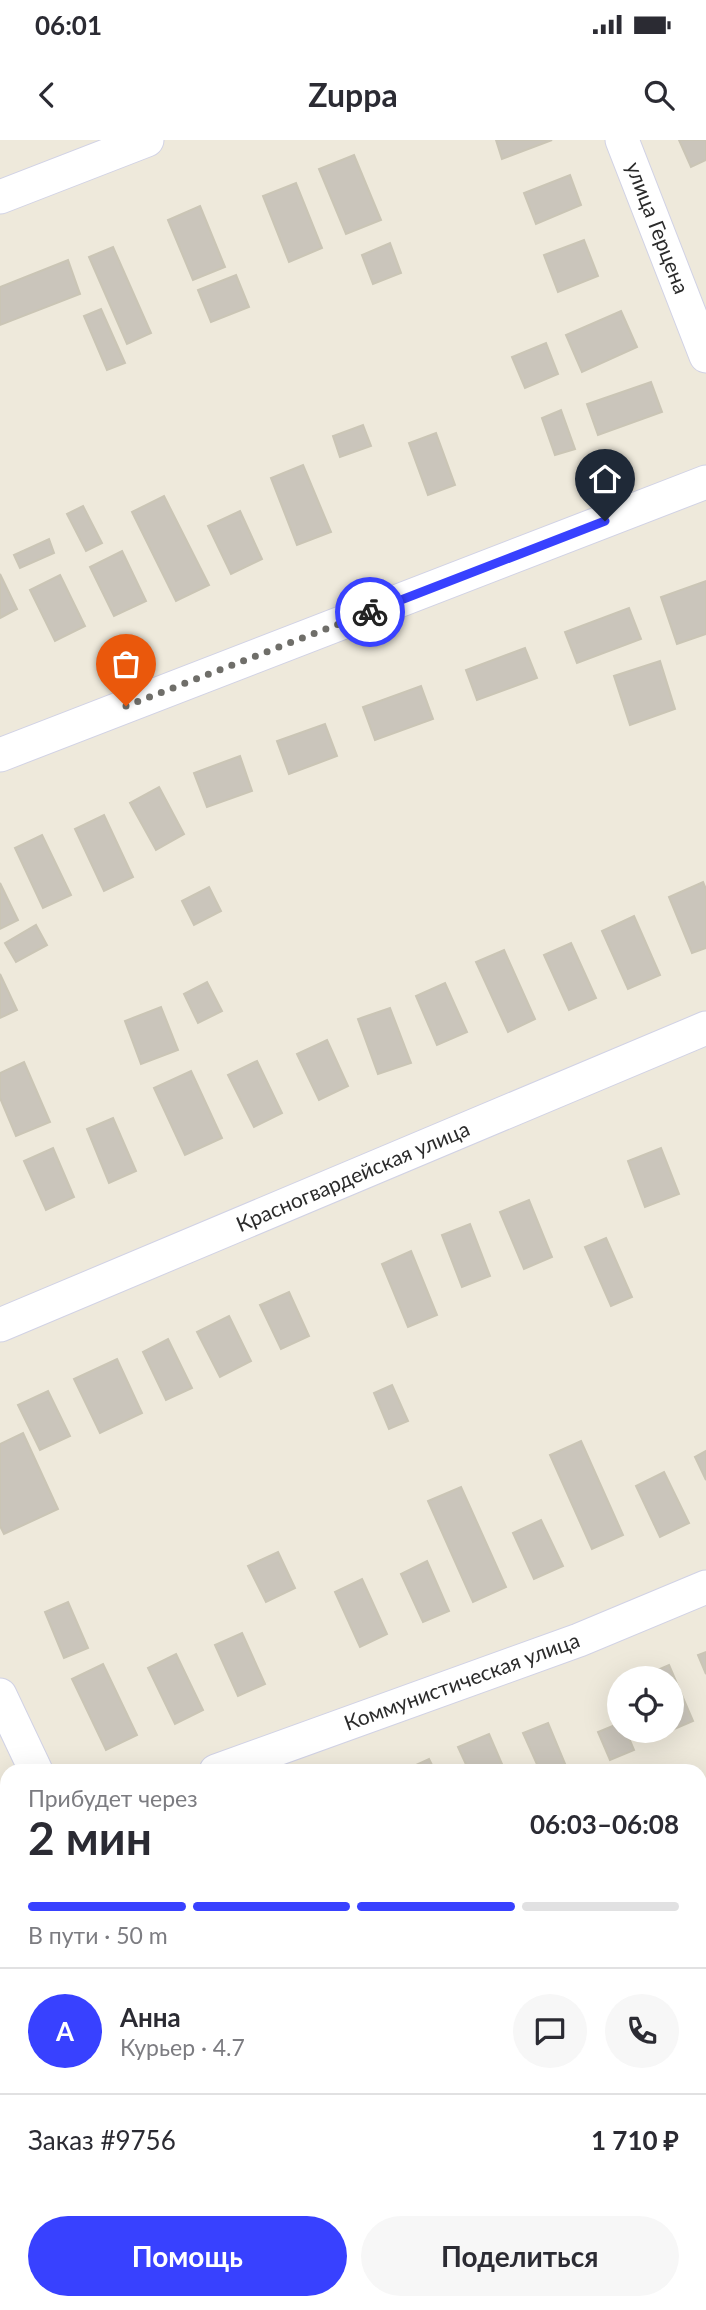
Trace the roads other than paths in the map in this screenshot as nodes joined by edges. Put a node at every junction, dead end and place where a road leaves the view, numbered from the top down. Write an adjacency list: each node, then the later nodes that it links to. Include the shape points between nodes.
1 (147, 140): 3 (street)
2 (622, 140): 4 (street, улица Герцена)
3 (0, 197)
4 (706, 356)
5 (706, 482): 6 (street)
6 (0, 755)
7 (706, 1028): 8 (street, Красногвардейская улица)
8 (0, 1325)
9 (706, 1587): 12 (street, Коммунистическая улица, via 579,1640)
10 (0, 1695): 11 (street)
11 (33, 1764)
12 (235, 1764)

